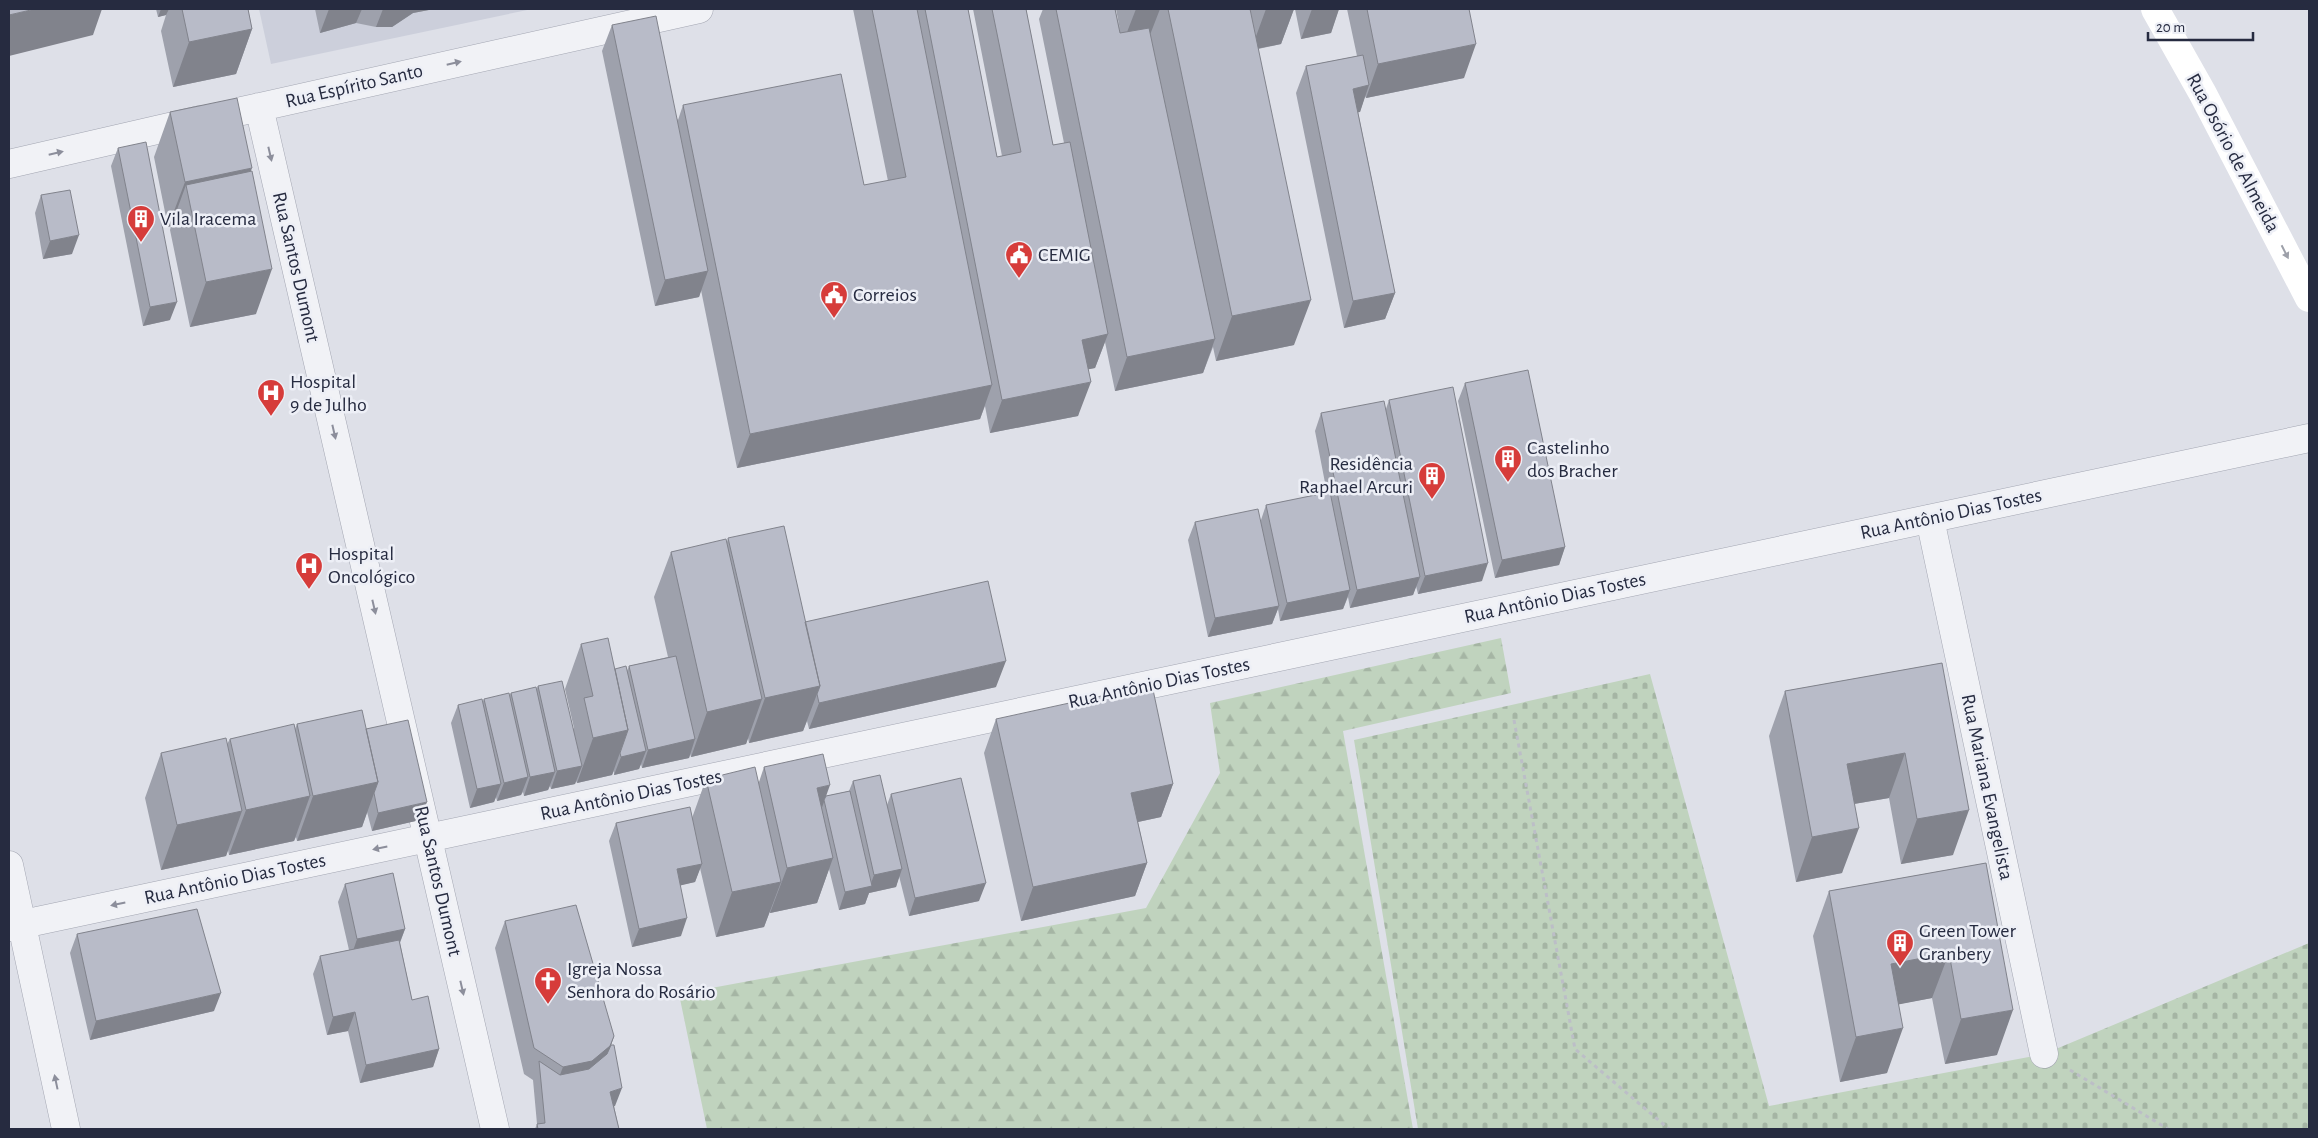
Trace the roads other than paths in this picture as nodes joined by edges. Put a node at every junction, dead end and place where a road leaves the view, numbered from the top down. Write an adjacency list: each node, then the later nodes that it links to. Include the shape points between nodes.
1 (699, 9): 3 (street, Rua Espírito Santo, one-way to 1)
2 (2155, 9): 5 (main road, Rua Osório de Almeida, one-way to 5)
3 (259, 107): 4 (street, Rua Espírito Santo, one-way to 3); 8 (street, Rua Santos Dumont, one-way to 8)
4 (9, 164)
5 (2309, 298)
6 (2309, 438): 7 (street, Rua Antônio Dias Tostes)
7 (1930, 519): 8 (street, Rua Antônio Dias Tostes); 11 (street, Rua Mariana Evangelista)
8 (428, 838): 10 (street, Rua Antônio Dias Tostes, one-way to 10); 13 (street, Rua Santos Dumont, one-way to 13)
9 (9, 865): 10 (street)
10 (15, 925): 12 (street, one-way to 10)
11 (2044, 1054)
12 (66, 1129)
13 (495, 1129)

